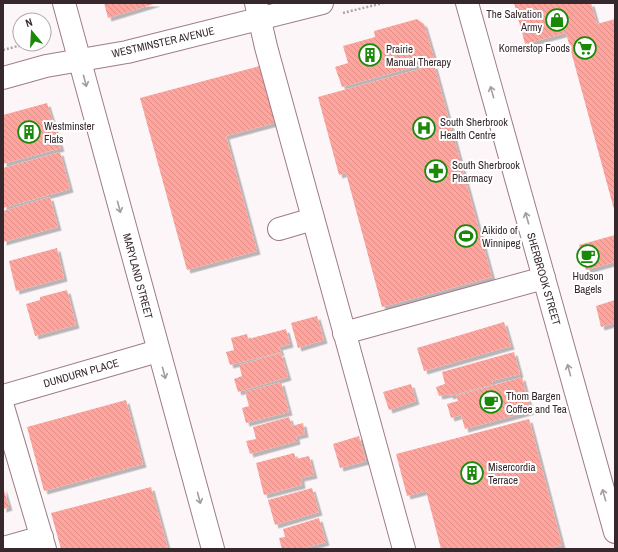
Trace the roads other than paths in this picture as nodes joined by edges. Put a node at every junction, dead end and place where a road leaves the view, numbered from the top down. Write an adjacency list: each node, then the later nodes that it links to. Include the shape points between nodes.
1 (64, 3): 5 (main road, MARYLAND STREET)
2 (322, 3): 4 (main road, WESTMINSTER AVENUE)
3 (466, 3): 9 (main road, SHERBROOK STREET, one-way to 3)
4 (258, 11): 5 (main road, WESTMINSTER AVENUE, via 127,52); 7 (main road)
5 (80, 60): 6 (main road, WESTMINSTER AVENUE); 11 (main road, MARYLAND STREET, one-way to 11)
6 (3, 78)
7 (313, 219): 8 (main road); 10 (main road)
8 (279, 229)
9 (544, 278): 10 (main road); 14 (main road, SHERBROOK STREET, one-way to 9)
10 (344, 333): 18 (main road)
11 (158, 351): 12 (main road, DUNDURN PLACE); 17 (main road, MARYLAND STREET, one-way to 17)
12 (3, 396)
13 (3, 407): 15 (main road)
14 (615, 532)
15 (44, 543): 16 (main road)
16 (3, 548)
17 (213, 549)
18 (404, 549)

